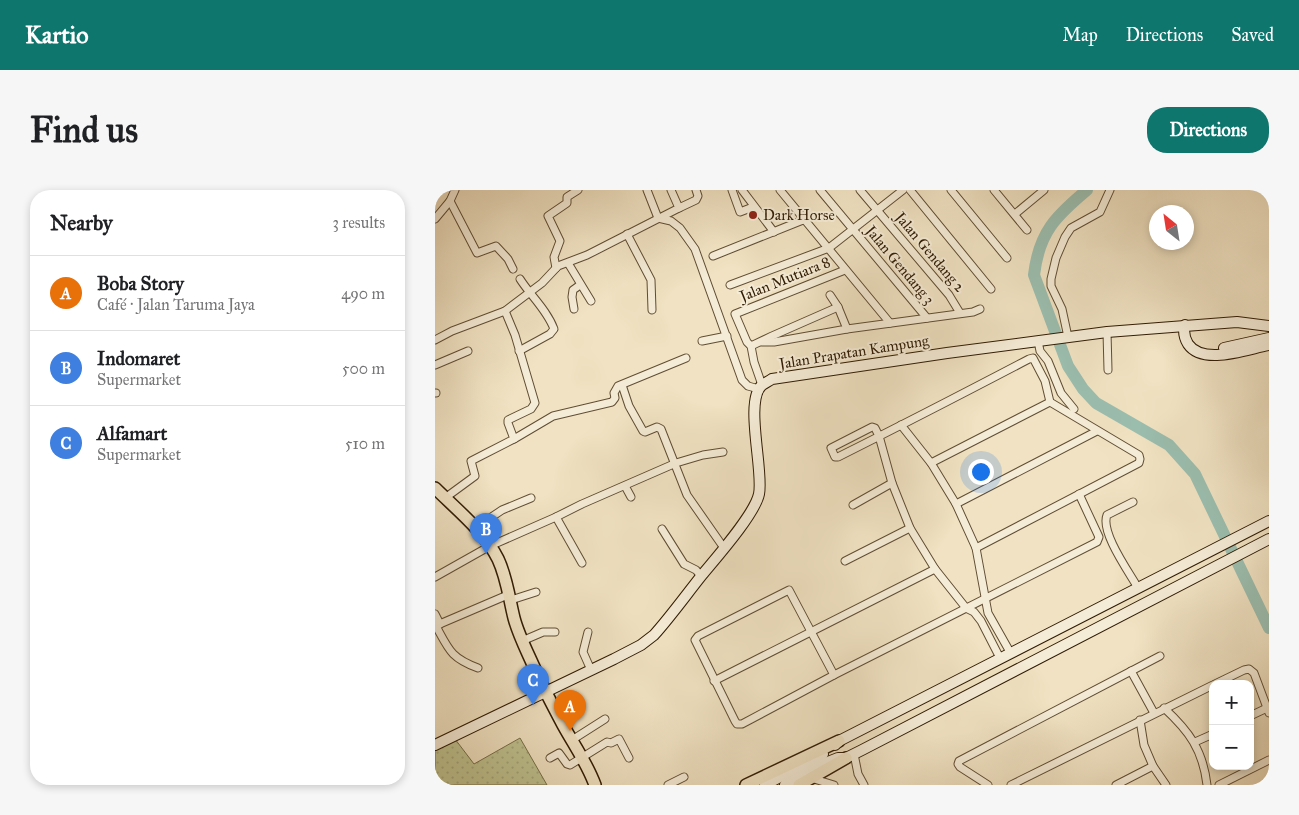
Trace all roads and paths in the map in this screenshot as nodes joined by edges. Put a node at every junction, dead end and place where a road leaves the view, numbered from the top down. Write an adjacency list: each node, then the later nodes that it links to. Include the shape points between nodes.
1 (455, 190): 17 (street)
2 (578, 190): 33 (street, via 567,197 567,203 547,216 560,241 554,257)
3 (647, 190): 22 (street)
4 (671, 190): 19 (street)
5 (696, 190): 19 (street, via 698,196 695,200)
6 (732, 190): 18 (street, via 740,212)
7 (741, 190): 18 (street)
8 (780, 190): 24 (street)
9 (820, 190): 26 (street, Jalan Gendang 3)
10 (860, 190): 20 (street, Jalan Gendang 2)
11 (903, 190): 20 (street)
12 (910, 190): 39 (street)
13 (951, 190): 31 (street)
14 (994, 190): 21 (street)
15 (1111, 190): 57 (street, via 1100,212 1071,228 1056,258 1051,286 1063,309)
16 (1039, 191): 21 (street)
17 (450, 201): 23 (street); 34 (street, via 477,253 496,246)
18 (753, 207): 27 (street)
19 (679, 208): 22 (street)
20 (877, 210): 26 (street); 48 (street, Jalan Gendang 2, via 949,294)
21 (1015, 214): 25 (street)
22 (658, 218): 28 (street); 56 (street, via 671,221 680,228 695,249)
23 (435, 219)
24 (803, 220): 27 (street); 29 (street)
25 (1027, 230)
26 (853, 231): 29 (street); 49 (street, Jalan Gendang 3)
27 (774, 232): 30 (street)
28 (627, 234): 32 (street); 45 (street, via 651,280)
29 (829, 248): 35 (street); 37 (street)
30 (713, 256)
31 (1007, 258)
32 (568, 263): 33 (street); 38 (street)
33 (555, 268): 40 (street)
34 (513, 269)
35 (845, 270): 50 (street); 64 (street, Jalan Mutiara 8, via 735,314)
36 (520, 279): 40 (street)
37 (730, 284)
38 (580, 285): 42 (street); 44 (street, via 573,290)
39 (991, 289)
40 (529, 293): 47 (street); 66 (street, via 554,329)
41 (830, 295): 43 (street)
42 (591, 301)
43 (838, 307): 54 (street); 62 (street)
44 (574, 309)
45 (652, 310)
46 (980, 310): 48 (street)
47 (505, 311): 59 (street); 66 (street)
48 (960, 313): 49 (street)
49 (927, 318): 50 (street)
50 (890, 323): 54 (street)
51 (1200, 324): 52 (street, Jalan Prapatan Kampung); 53 (street, Jalan Prapatan Kampung, via 1237,322); 58 (street, via 1193,336 1196,347 1202,350 1213,351)
52 (1185, 326): 55 (street, Jalan Prapatan Kampung); 63 (street, via 1185,338 1198,353 1216,355)
53 (1269, 326)
54 (847, 329): 62 (street)
55 (1107, 332): 57 (street, Jalan Prapatan Kampung); 69 (street)
56 (727, 336): 60 (street); 71 (street, via 742,380 748,386)
57 (1068, 337): 61 (street, Jalan Prapatan Kampung)
58 (1269, 338)
59 (435, 340)
60 (702, 340)
61 (1041, 341): 71 (street, Jalan Prapatan Kampung, via 772,379); 73 (street, via 1040,351 1048,361 1061,393)
62 (762, 342): 64 (street)
63 (1269, 345)
64 (751, 346): 71 (street)
65 (468, 351): 68 (street)
66 (519, 351): 77 (street, via 535,403 531,409 508,420)
67 (686, 358): 70 (street)
68 (435, 365)
69 (1108, 370)
70 (622, 385): 77 (street, via 615,388 612,402 553,416); 80 (street, via 643,431 660,428)
71 (760, 385): 98 (street, via 755,424 759,494 754,507)
72 (1050, 402): 74 (street, via 1045,381 1036,361 1031,358); 75 (street); 79 (street)
73 (1074, 409)
74 (901, 425): 76 (street); 79 (street)
75 (1097, 431): 84 (street, via 1139,456 1139,463); 89 (street)
76 (879, 436): 76 (street, via 838,457 831,449 872,427); 81 (street)
77 (514, 439): 86 (street, via 471,461 475,476)
78 (723, 452): 80 (street)
79 (931, 462): 89 (street)
80 (675, 463): 82 (street); 98 (street, via 687,495)
81 (892, 483): 90 (street); 94 (street)
82 (625, 486): 85 (street); 91 (street)
83 (435, 488): 86 (main road)
84 (1079, 494): 99 (street); 108 (street, via 1099,537 1097,542)
85 (631, 497)
86 (445, 498): 93 (main road)
87 (531, 498): 93 (street, via 502,510)
88 (1133, 502): 105 (street, via 1107,515 1105,526)
89 (956, 504): 99 (street)
90 (853, 505)
91 (556, 517): 97 (street); 101 (street)
92 (1269, 521): 105 (street)
93 (475, 528): 97 (main road)
94 (910, 528): 100 (street); 102 (street)
95 (662, 529): 104 (street, via 684,564)
96 (1267, 540): 120 (street)
97 (490, 546): 103 (street); 107 (main road, via 501,566)
98 (723, 548): 104 (street)
99 (976, 548): 108 (street)
100 (845, 561)
101 (582, 563)
102 (935, 569): 109 (street); 114 (street)
103 (435, 576)
104 (701, 576): 121 (street, via 648,640)
105 (1138, 588): 116 (street)
106 (536, 592): 107 (street)
107 (510, 597): 111 (street); 115 (main road)
108 (986, 597): 109 (street); 116 (street, via 988,613)
109 (966, 608): 118 (street, via 981,621); 124 (street)
110 (435, 614): 111 (street)
111 (437, 625): 119 (street, via 453,655)
112 (555, 632): 115 (street, via 543,632)
113 (588, 632): 121 (street, via 583,652)
114 (812, 632): 124 (street); 126 (street); 126 (street, via 792,593 785,591 697,636 696,643)
115 (522, 641): 128 (main road)
116 (1010, 652): 118 (street); 120 (street)
117 (1160, 656): 122 (street)
118 (1000, 658): 123 (street); 139 (street)
119 (477, 668)
120 (1018, 668): 123 (street)
121 (591, 670): 128 (street)
122 (1131, 671): 131 (street); 156 (street, via 959,761 960,767)
123 (1007, 674): 141 (street)
124 (834, 675): 126 (street, via 742,724 737,724)
125 (1223, 680): 130 (street, via 1244,670 1254,672)
126 (714, 682)
127 (1209, 686): 129 (street)
128 (546, 692): 136 (main road); 138 (street)
129 (1164, 708): 131 (street); 137 (street)
130 (1268, 710): 132 (street)
131 (1154, 713): 134 (street)
132 (1254, 715)
133 (605, 719): 136 (street)
134 (1140, 720): 145 (street, via 1144,745); 157 (street)
135 (1209, 736): 137 (street)
136 (572, 740): 140 (main road)
137 (1195, 742): 160 (street, via 1205,768)
138 (435, 745)
139 (835, 745): 150 (main road); 151 (street)
140 (583, 757): 142 (street, via 568,765 559,754); 143 (street, via 607,742 619,739); 148 (main road)
141 (846, 757): 147 (main road); 152 (street, via 823,764); 155 (street)
142 (550, 758)
143 (629, 758)
144 (1269, 760): 161 (street)
145 (1153, 766): 158 (street); 159 (street)
146 (684, 777): 149 (street)
147 (811, 778): 153 (main road); 154 (street)
148 (595, 785)
149 (668, 785)
150 (746, 785)
151 (765, 785)
152 (785, 785)
153 (799, 785)
154 (833, 785)
155 (865, 785)
156 (988, 785)
157 (1011, 785)
158 (1116, 785)
159 (1166, 785)
160 (1207, 785)
161 (1219, 785)

